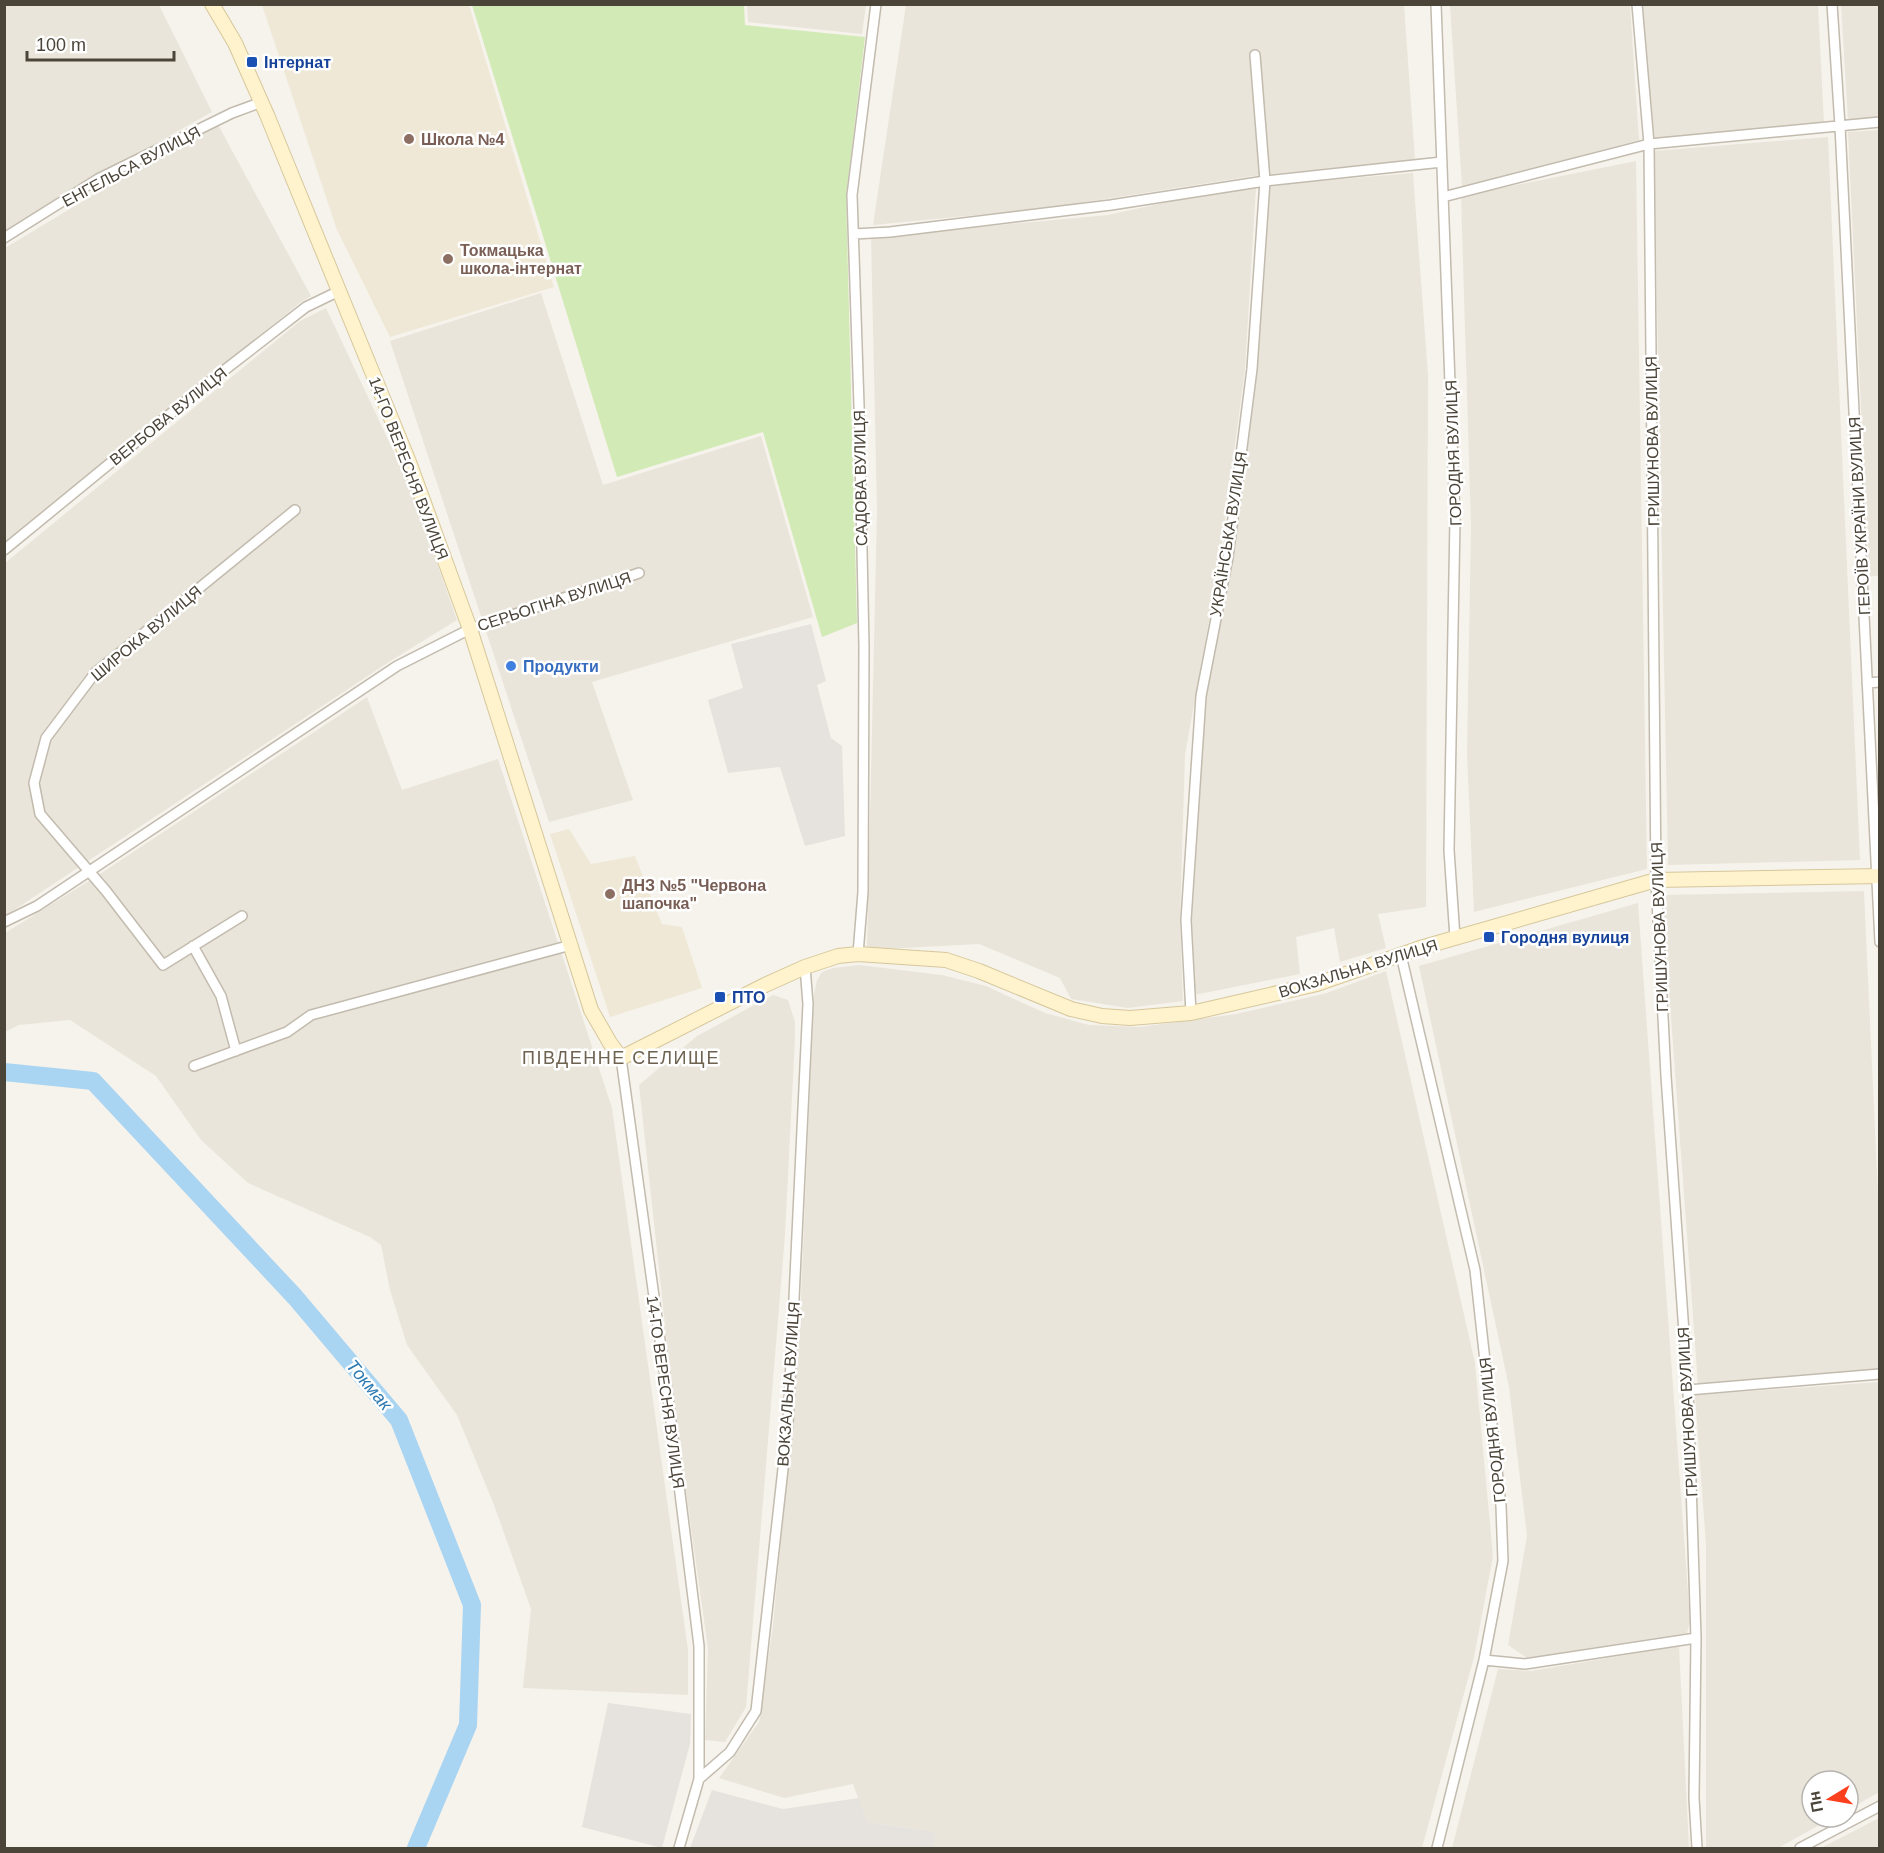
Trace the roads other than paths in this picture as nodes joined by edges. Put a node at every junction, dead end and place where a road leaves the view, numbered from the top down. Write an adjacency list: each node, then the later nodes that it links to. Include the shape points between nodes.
1 (212, 4): 7 (street, 14-ГО ВЕРЕСНЯ ВУЛИЦЯ)
2 (876, 4): 14 (street, САДОВА ВУЛИЦЯ, via 852,195)
3 (1436, 4): 11 (street, ГОРОДНЯ ВУЛИЦЯ)
4 (1637, 4): 10 (street, ГРИШУНОВА ВУЛИЦЯ)
5 (1832, 4): 9 (street, ГЕРОЇВ УКРАЇНИ ВУЛИЦЯ)
6 (1254, 55): 12 (street, УКРАЇНСЬКА ВУЛИЦЯ)
7 (262, 102): 15 (street, ЕНГЕЛЬСА ВУЛИЦЯ, via 99,179); 16 (street, 14-ГО ВЕРЕСНЯ ВУЛИЦЯ)
8 (1880, 122): 9 (street)
9 (1840, 126): 10 (street); 22 (street, ГЕРОЇВ УКРАЇНИ ВУЛИЦЯ)
10 (1649, 144): 13 (street); 25 (street, ГРИШУНОВА ВУЛИЦЯ)
11 (1442, 162): 12 (street); 13 (street, ГОРОДНЯ ВУЛИЦЯ)
12 (1265, 181): 14 (street, via 1111,205); 35 (street, УКРАЇНСЬКА ВУЛИЦЯ, via 1252,369 1228,557 1201,696 1186,920)
13 (1443, 197): 28 (street, ГОРОДНЯ ВУЛИЦЯ, via 1455,519 1449,850)
14 (854, 234): 32 (street, САДОВА ВУЛИЦЯ, via 864,646 863,892)
15 (4, 238)
16 (339, 291): 18 (street, ВЕРБОВА ВУЛИЦЯ, via 306,307 250,350); 20 (street, 14-ГО ВЕРЕСНЯ ВУЛИЦЯ, via 409,462)
17 (295, 510): 23 (street, ШИРОКА ВУЛИЦЯ, via 94,673 46,738 34,783 40,814)
18 (4, 550)
19 (639, 573): 20 (street, СЕРЬОГІНА ВУЛИЦЯ)
20 (470, 629): 23 (street, via 397,666); 30 (street, 14-ГО ВЕРЕСНЯ ВУЛИЦЯ)
21 (1880, 682): 22 (street)
22 (1867, 683): 24 (street, ГЕРОЇВ УКРАЇНИ ВУЛИЦЯ)
23 (90, 871): 27 (street, via 37,906); 31 (street, ШИРОКА ВУЛИЦЯ, via 163,965)
24 (1878, 876): 25 (street, ВОКЗАЛЬНА ВУЛИЦЯ); 29 (street, ГЕРОЇВ УКРАЇНИ ВУЛИЦЯ)
25 (1656, 880): 28 (street, ВОКЗАЛЬНА ВУЛИЦЯ); 40 (street, ГРИШУНОВА ВУЛИЦЯ)
26 (242, 916): 31 (street, ШИРОКА ВУЛИЦЯ)
27 (4, 922)
28 (1455, 938): 33 (street, ВОКЗАЛЬНА ВУЛИЦЯ)
29 (1880, 942)
30 (571, 945): 36 (street, via 311,1015 287,1032); 37 (street, 14-ГО ВЕРЕСНЯ ВУЛИЦЯ, via 591,1010)
31 (193, 946): 36 (street, via 221,996)
32 (858, 954): 34 (street, ВОКЗАЛЬНА ВУЛИЦЯ); 35 (street, ВОКЗАЛЬНА ВУЛИЦЯ, via 946,960 1071,1009 1102,1016)
33 (1401, 955): 35 (street, ВОКЗАЛЬНА ВУЛИЦЯ, via 1317,984); 42 (street, ГОРОДНЯ ВУЛИЦЯ, via 1475,1270 1501,1506 1503,1561)
34 (805, 967): 37 (street, ВОКЗАЛЬНА ВУЛИЦЯ); 43 (street, ВОКЗАЛЬНА ВУЛИЦЯ, via 808,1004 788,1424 756,1711 730,1752)
35 (1191, 1013)
36 (236, 1050): 38 (street)
37 (621, 1058): 43 (street, 14-ГО ВЕРЕСНЯ ВУЛИЦЯ, via 699,1646)
38 (194, 1066)
39 (1880, 1374): 40 (street)
40 (1688, 1390): 41 (street, ГРИШУНОВА ВУЛИЦЯ)
41 (1696, 1638): 42 (street, via 1525,1664); 47 (street, ГРИШУНОВА ВУЛИЦЯ)
42 (1484, 1660): 46 (street, ГОРОДНЯ ВУЛИЦЯ)
43 (699, 1779): 45 (street, 14-ГО ВЕРЕСНЯ ВУЛИЦЯ)
44 (1880, 1806): 48 (street)
45 (679, 1848)
46 (1437, 1848)
47 (1697, 1848)
48 (1800, 1848)

